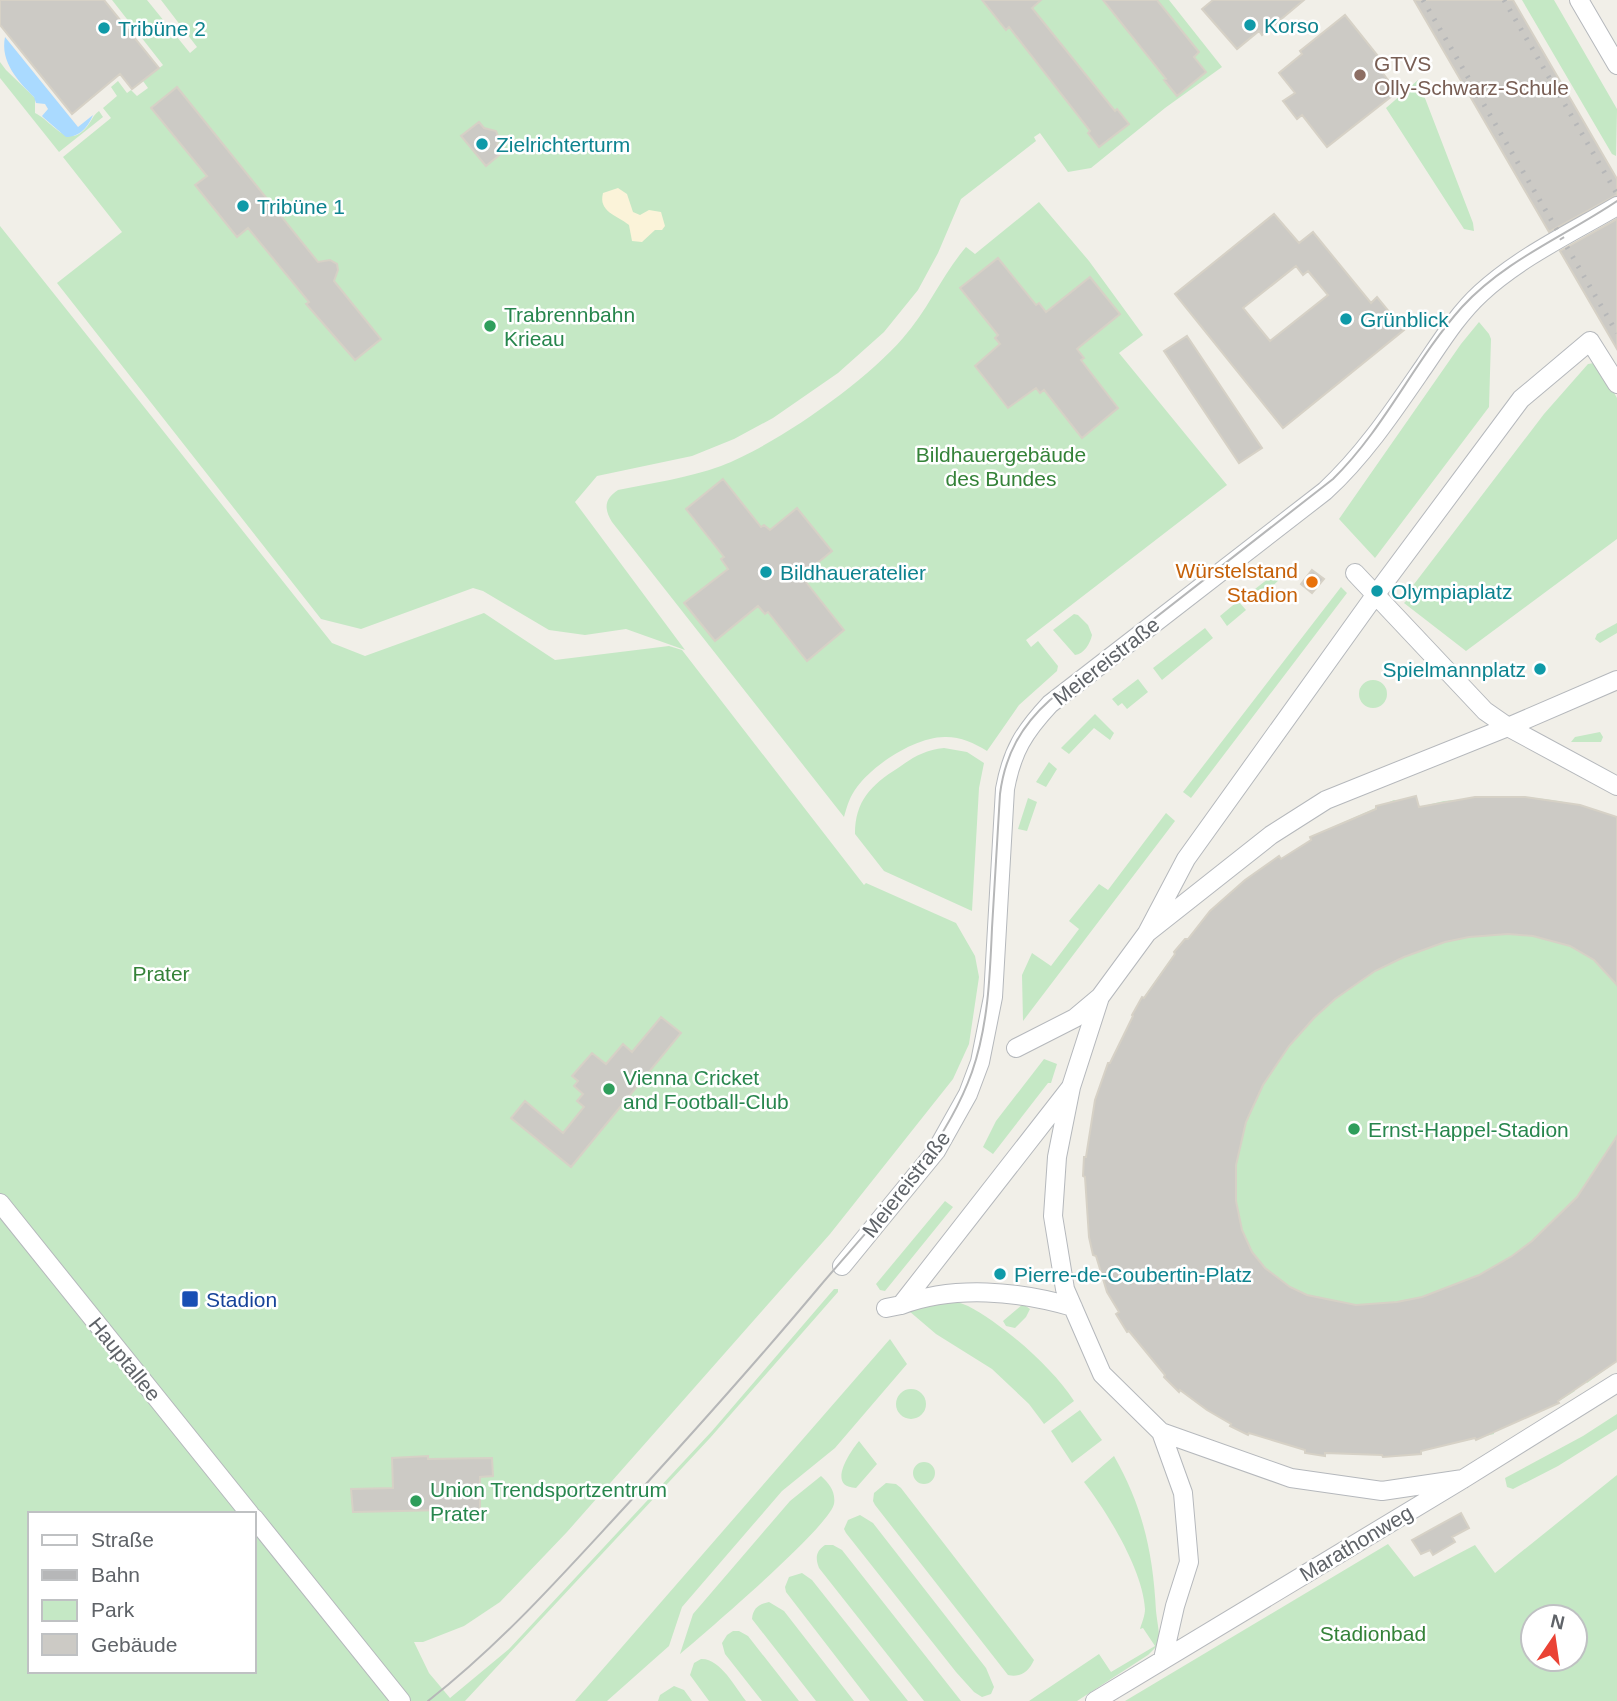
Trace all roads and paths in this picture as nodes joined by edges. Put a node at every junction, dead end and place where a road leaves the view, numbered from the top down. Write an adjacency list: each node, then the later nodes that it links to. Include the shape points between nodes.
1 (1579, 0): 2 (street)
2 (1617, 65)
3 (1617, 206): 15 (street, Meiereistraße, via 1528,259 1480,294 1344,474 1050,704 1030,726 1016,748 1005,789 993,997 980,1062 936,1152)
4 (1617, 384): 6 (street, via 1590,341 1521,399)
5 (1355, 573): 6 (street)
6 (1376, 594): 8 (street, via 1461,688); 10 (street, via 1186,859)
7 (1617, 680): 8 (street)
8 (1508, 727): 9 (street); 10 (street, via 1326,800 1271,835)
9 (1617, 786)
10 (1147, 933): 11 (street)
11 (1100, 998): 12 (street); 13 (street)
12 (1017, 1048)
13 (1071, 1087): 16 (street, via 1057,1157 1053,1216 1065,1289); 16 (street, via 893,1306 924,1297 988,1293 1040,1297)
14 (0, 1203): 20 (street, Hauptallee)
15 (842, 1266)
16 (1073, 1307): 18 (street, via 1102,1374)
17 (1617, 1383): 19 (street, Marathonweg)
18 (1161, 1432): 19 (street, via 1291,1478 1382,1492); 22 (street, via 1183,1493 1189,1562)
19 (1463, 1479): 22 (street, Marathonweg)
20 (248, 1512)
21 (256, 1520): 23 (street)
22 (1163, 1659): 24 (street, Marathonweg)
23 (401, 1701)
24 (1095, 1701)

